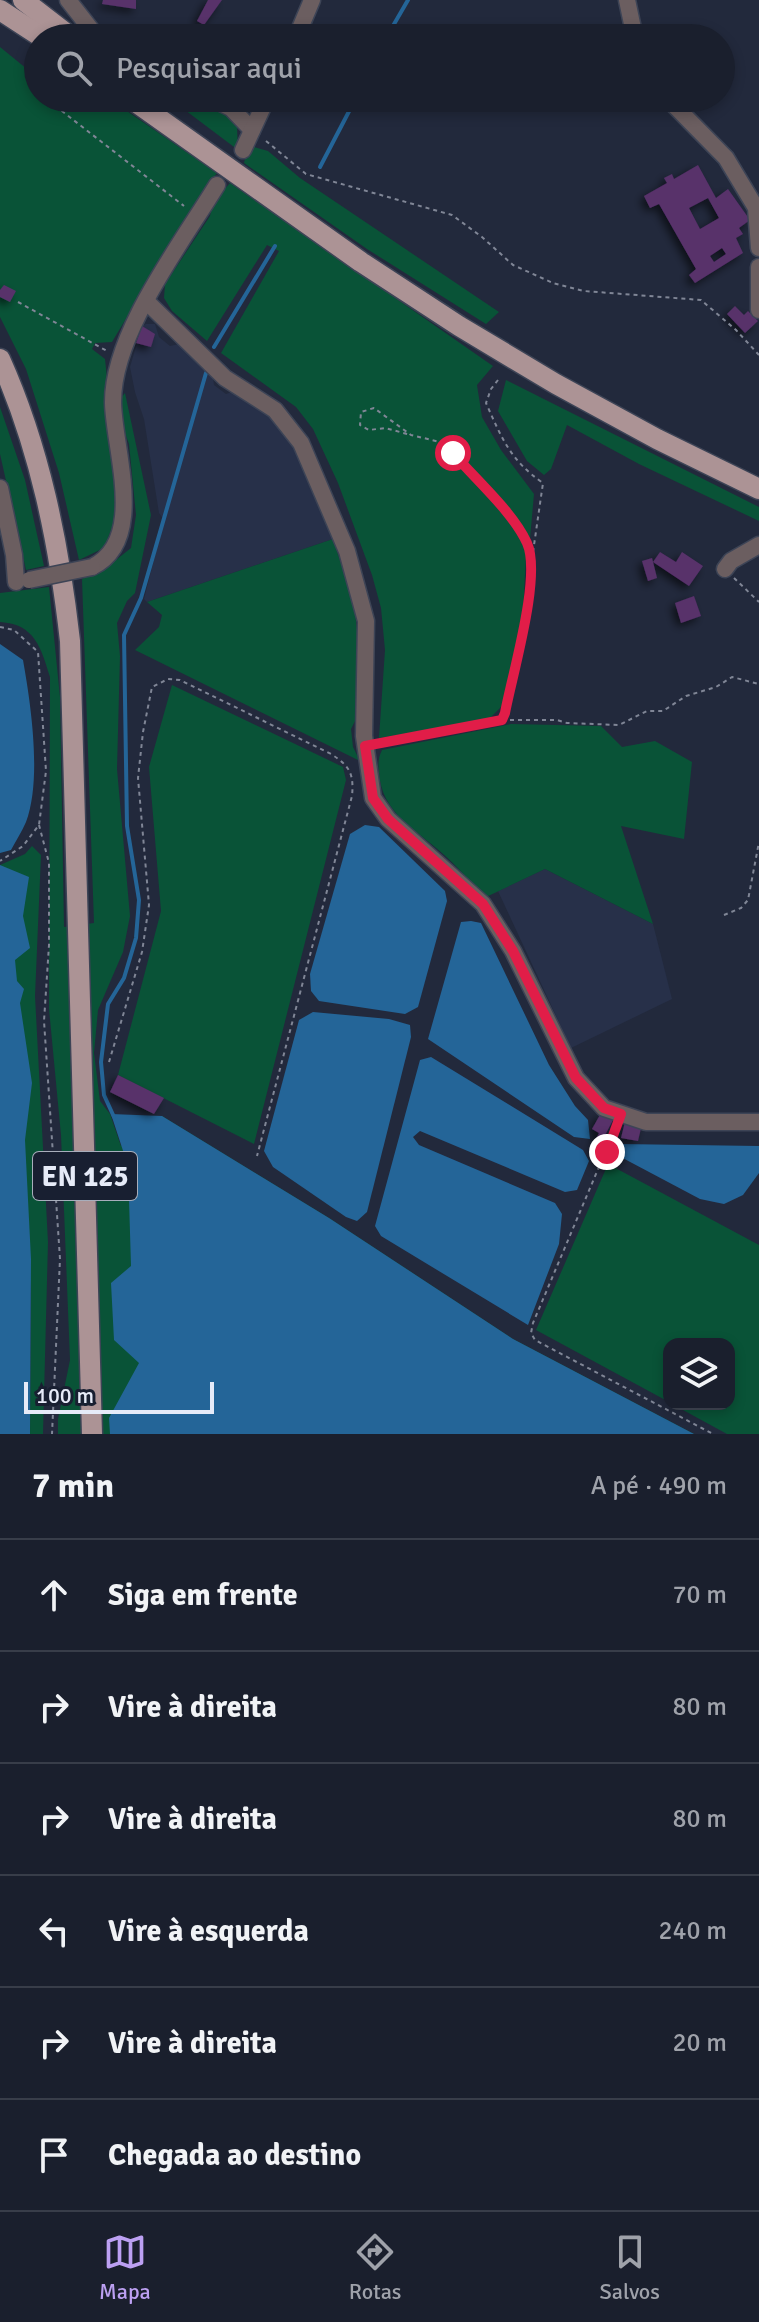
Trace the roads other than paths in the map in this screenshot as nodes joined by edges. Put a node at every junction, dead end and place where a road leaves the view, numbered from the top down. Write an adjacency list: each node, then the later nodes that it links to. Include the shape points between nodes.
1 (3, 0): 8 (main road)
2 (23, 0): 9 (main road)
3 (34, 0): 10 (main road)
4 (68, 0): 11 (street)
5 (312, 0): 12 (street)
6 (627, 0): 13 (street)
7 (0, 10): 14 (main road)
8 (34, 24)
9 (54, 24)
10 (58, 24)
11 (87, 24)
12 (302, 24)
13 (632, 24)
14 (24, 26)
15 (150, 112): 22 (main road)
16 (163, 112): 22 (main road)
17 (235, 112): 20 (street)
18 (260, 112): 20 (street)
19 (681, 112): 24 (street, via 726,158 756,208)
20 (252, 130): 21 (street)
21 (243, 150)
22 (217, 159): 30 (main road, via 361,262 506,355)
23 (217, 185): 26 (street)
24 (759, 248)
25 (759, 267): 27 (street)
26 (146, 301): 33 (street, bridge, via 119,356 113,403 122,460 117,543 105,561 92,567); 34 (street, via 225,378 275,410 301,443 347,551 366,621 365,746 373,798 388,819 483,904 513,951 576,1078 604,1108 646,1122)
27 (759, 310)
28 (0, 359): 35 (main road, EN 125, via 25,420 64,589 73,699)
29 (0, 488): 33 (street)
30 (759, 489)
31 (759, 545): 32 (street)
32 (725, 569)
33 (15, 583)
34 (759, 1122)
35 (92, 1434)

